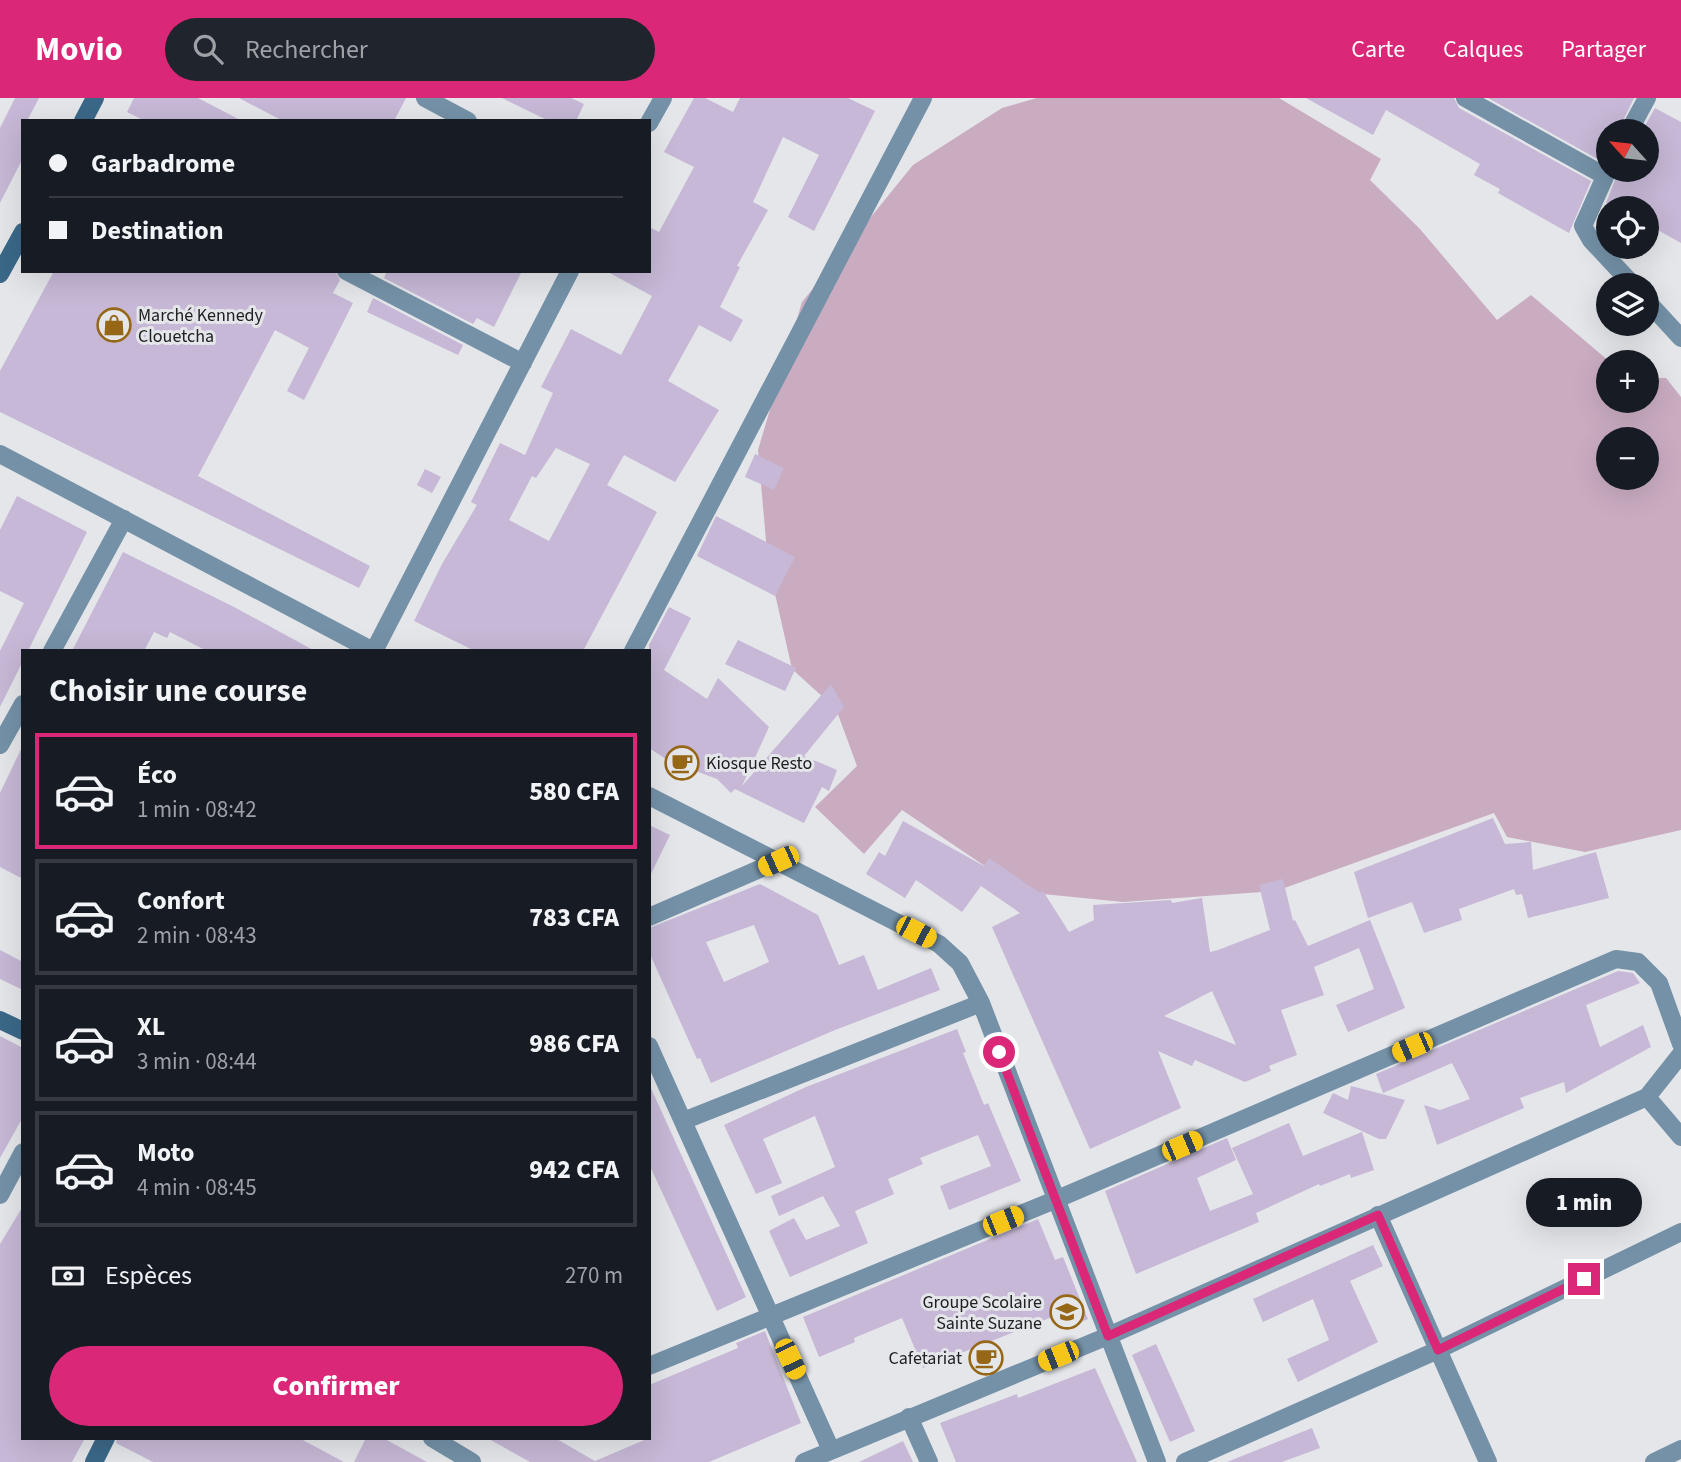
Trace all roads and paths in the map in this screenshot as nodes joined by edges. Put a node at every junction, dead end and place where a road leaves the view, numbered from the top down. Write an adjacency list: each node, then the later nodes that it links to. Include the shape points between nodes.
1 (95, 98): 7 (street)
2 (425, 98): 8 (street)
3 (663, 98): 9 (street)
4 (923, 98): 26 (street)
5 (1465, 98): 11 (street)
6 (1647, 98): 10 (street)
7 (84, 119)
8 (464, 119)
9 (651, 119)
10 (1636, 119)
11 (1596, 167)
12 (1603, 182): 16 (street, via 1583,226)
13 (21, 236): 17 (street)
14 (350, 273): 20 (street)
15 (569, 273): 20 (street)
16 (1622, 273)
17 (0, 274)
18 (1659, 314): 19 (street)
19 (1681, 338)
20 (523, 363): 25 (street)
21 (0, 454): 22 (street)
22 (124, 519): 23 (street); 24 (street)
23 (53, 649)
24 (370, 649)
25 (375, 649)
26 (635, 649)
27 (20, 716): 28 (street)
28 (0, 746)
29 (651, 797): 30 (street)
30 (778, 861): 31 (street); 32 (street, via 939,944 960,963)
31 (651, 916)
32 (981, 1003): 39 (street); 43 (street)
33 (0, 1020): 34 (street)
34 (21, 1030)
35 (1681, 1044): 43 (street, via 1659,983 1638,962 1616,960)
36 (651, 1050): 39 (street)
37 (1681, 1054): 38 (street)
38 (1647, 1097): 40 (street); 44 (street)
39 (683, 1121): 46 (street)
40 (1681, 1137)
41 (21, 1156): 42 (street)
42 (0, 1195)
43 (1055, 1200): 46 (street); 47 (street)
44 (1378, 1215): 47 (street); 48 (street)
45 (1681, 1232): 48 (street)
46 (770, 1314): 49 (street); 54 (street)
47 (1108, 1336): 50 (street); 59 (street)
48 (1438, 1350): 60 (street); 61 (street)
49 (651, 1365)
50 (909, 1417): 54 (street); 58 (street)
51 (105, 1440): 55 (street)
52 (435, 1440): 56 (street)
53 (1681, 1449): 62 (street)
54 (831, 1450): 57 (street)
55 (94, 1462)
56 (472, 1462)
57 (804, 1462)
58 (929, 1462)
59 (1157, 1462)
60 (1185, 1462)
61 (1488, 1462)
62 (1654, 1462)

